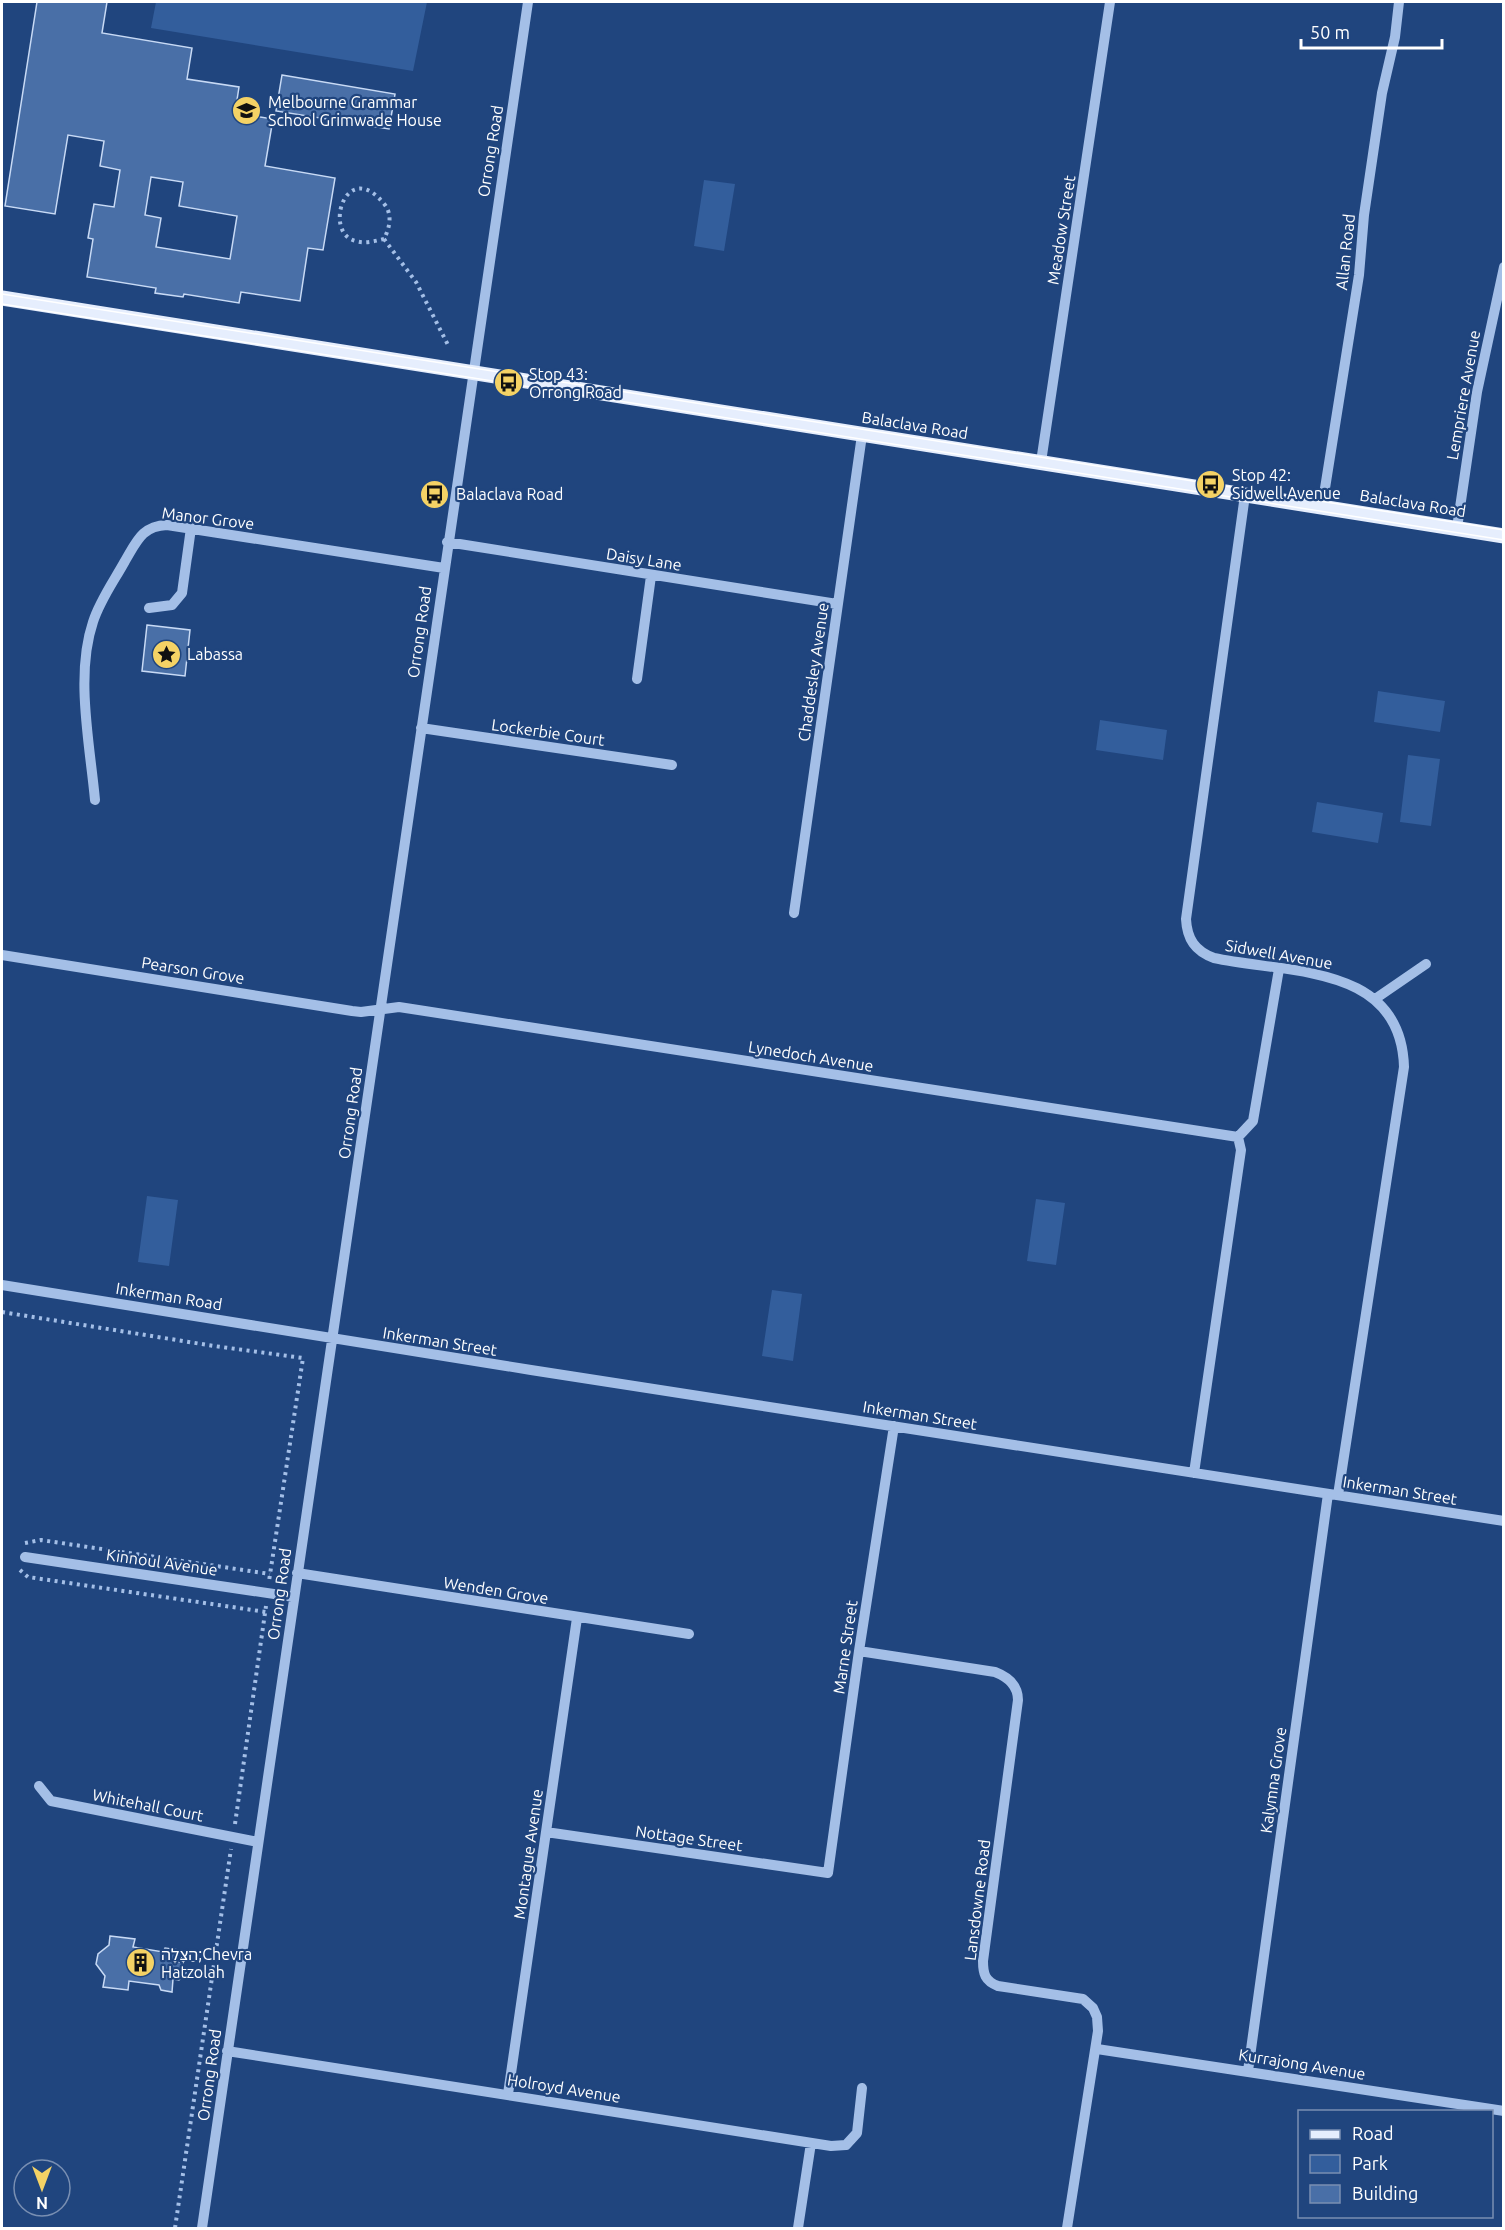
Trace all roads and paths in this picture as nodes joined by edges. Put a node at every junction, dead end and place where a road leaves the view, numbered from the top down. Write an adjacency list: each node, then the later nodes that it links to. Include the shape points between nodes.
1 (528, 2): 8 (street, Orrong Road)
2 (1110, 2): 10 (street, Meadow Street)
3 (1399, 2): 12 (street, Allan Road, via 1382,93 1359,275)
4 (384, 239): 4 (path, via 390,227 383,202 366,189 347,192 340,212 346,236 357,242); 7 (path, via 416,282)
5 (1503, 267): 14 (street, Lempriere Avenue, via 1477,392)
6 (2, 298): 8 (main road, Balaclava Road)
7 (448, 345)
8 (472, 373): 9 (main road, Balaclava Road); 16 (street, Orrong Road)
9 (862, 435): 10 (main road, Balaclava Road); 19 (street, Chaddesley Avenue)
10 (1041, 462): 11 (main road, Balaclava Road)
11 (1245, 495): 12 (main road, Balaclava Road); 28 (street, Sidwell Avenue, via 1186,920 1194,946 1207,956)
12 (1322, 507): 14 (main road, Balaclava Road)
13 (191, 528): 17 (street, Manor Grove); 20 (street, via 182,593 172,604); 24 (street, Manor Grove, via 157,525 144,532 106,593 92,624 85,694)
14 (1456, 528): 15 (main road, Balaclava Road)
15 (1503, 536)
16 (447, 542): 17 (street, Orrong Road); 18 (street, Daisy Lane)
17 (444, 568): 22 (street, Orrong Road)
18 (651, 576): 19 (street, Daisy Lane); 21 (street)
19 (837, 604): 25 (street, Chaddesley Avenue)
20 (149, 608)
21 (637, 679)
22 (421, 728): 23 (street, Lockerbie Court); 30 (street, Orrong Road)
23 (672, 765)
24 (95, 800)
25 (794, 913)
26 (2, 955): 30 (street, Pearson Grove, via 352,1011)
27 (1426, 964): 29 (street)
28 (1279, 969): 29 (street, Sidwell Avenue, via 1331,977 1360,988); 31 (street, via 1253,1121)
29 (1375, 999): 37 (street, Sidwell Avenue, via 1396,1027 1404,1067)
30 (380, 1010): 31 (street, Lynedoch Avenue, via 399,1007); 34 (street, Orrong Road)
31 (1238, 1137): 36 (street, via 1241,1150)
32 (2, 1285): 34 (street, Inkerman Road)
33 (2, 1312): 41 (path, via 303,1358)
34 (332, 1339): 35 (street, Inkerman Street); 40 (street, Orrong Road)
35 (894, 1426): 36 (street, Inkerman Street); 45 (street, Marne Street)
36 (1194, 1473): 37 (street, Inkerman Street)
37 (1333, 1494): 38 (street, Inkerman Street); 53 (street, Kalymna Grove)
38 (1503, 1521)
39 (26, 1557): 41 (street, Kinnoul Avenue)
40 (297, 1573): 42 (street, Orrong Road); 43 (street, Wenden Grove)
41 (268, 1593): 42 (street, Kinnoul Avenue); 48 (path)
42 (294, 1597): 49 (street, Orrong Road)
43 (577, 1618): 44 (street, Wenden Grove); 47 (street, Montague Avenue)
44 (689, 1634)
45 (859, 1651): 50 (street, Marne Street); 51 (street, Lansdowne Road, via 995,1672 1014,1684 1018,1700 984,1977 998,1986 1088,2002 1097,2017)
46 (39, 1786): 48 (street, Whitehall Court, via 51,1801)
47 (546, 1832): 50 (street, Nottage Street); 55 (street, Montague Avenue)
48 (233, 1837): 49 (street, Whitehall Court); 58 (path)
49 (258, 1842): 52 (street, Orrong Road)
50 (828, 1873)
51 (1096, 2049): 53 (street, Kurrajong Avenue); 61 (street, Lansdowne Road)
52 (227, 2051): 55 (street, Holroyd Avenue); 59 (street, Orrong Road)
53 (1248, 2071): 56 (street, Kurrajong Avenue)
54 (862, 2088): 57 (street, Holroyd Avenue, via 853,2140 840,2146)
55 (508, 2094): 57 (street, Holroyd Avenue)
56 (1503, 2111)
57 (811, 2143): 60 (street)
58 (175, 2229)
59 (202, 2229)
60 (798, 2229)
61 (1067, 2229)

